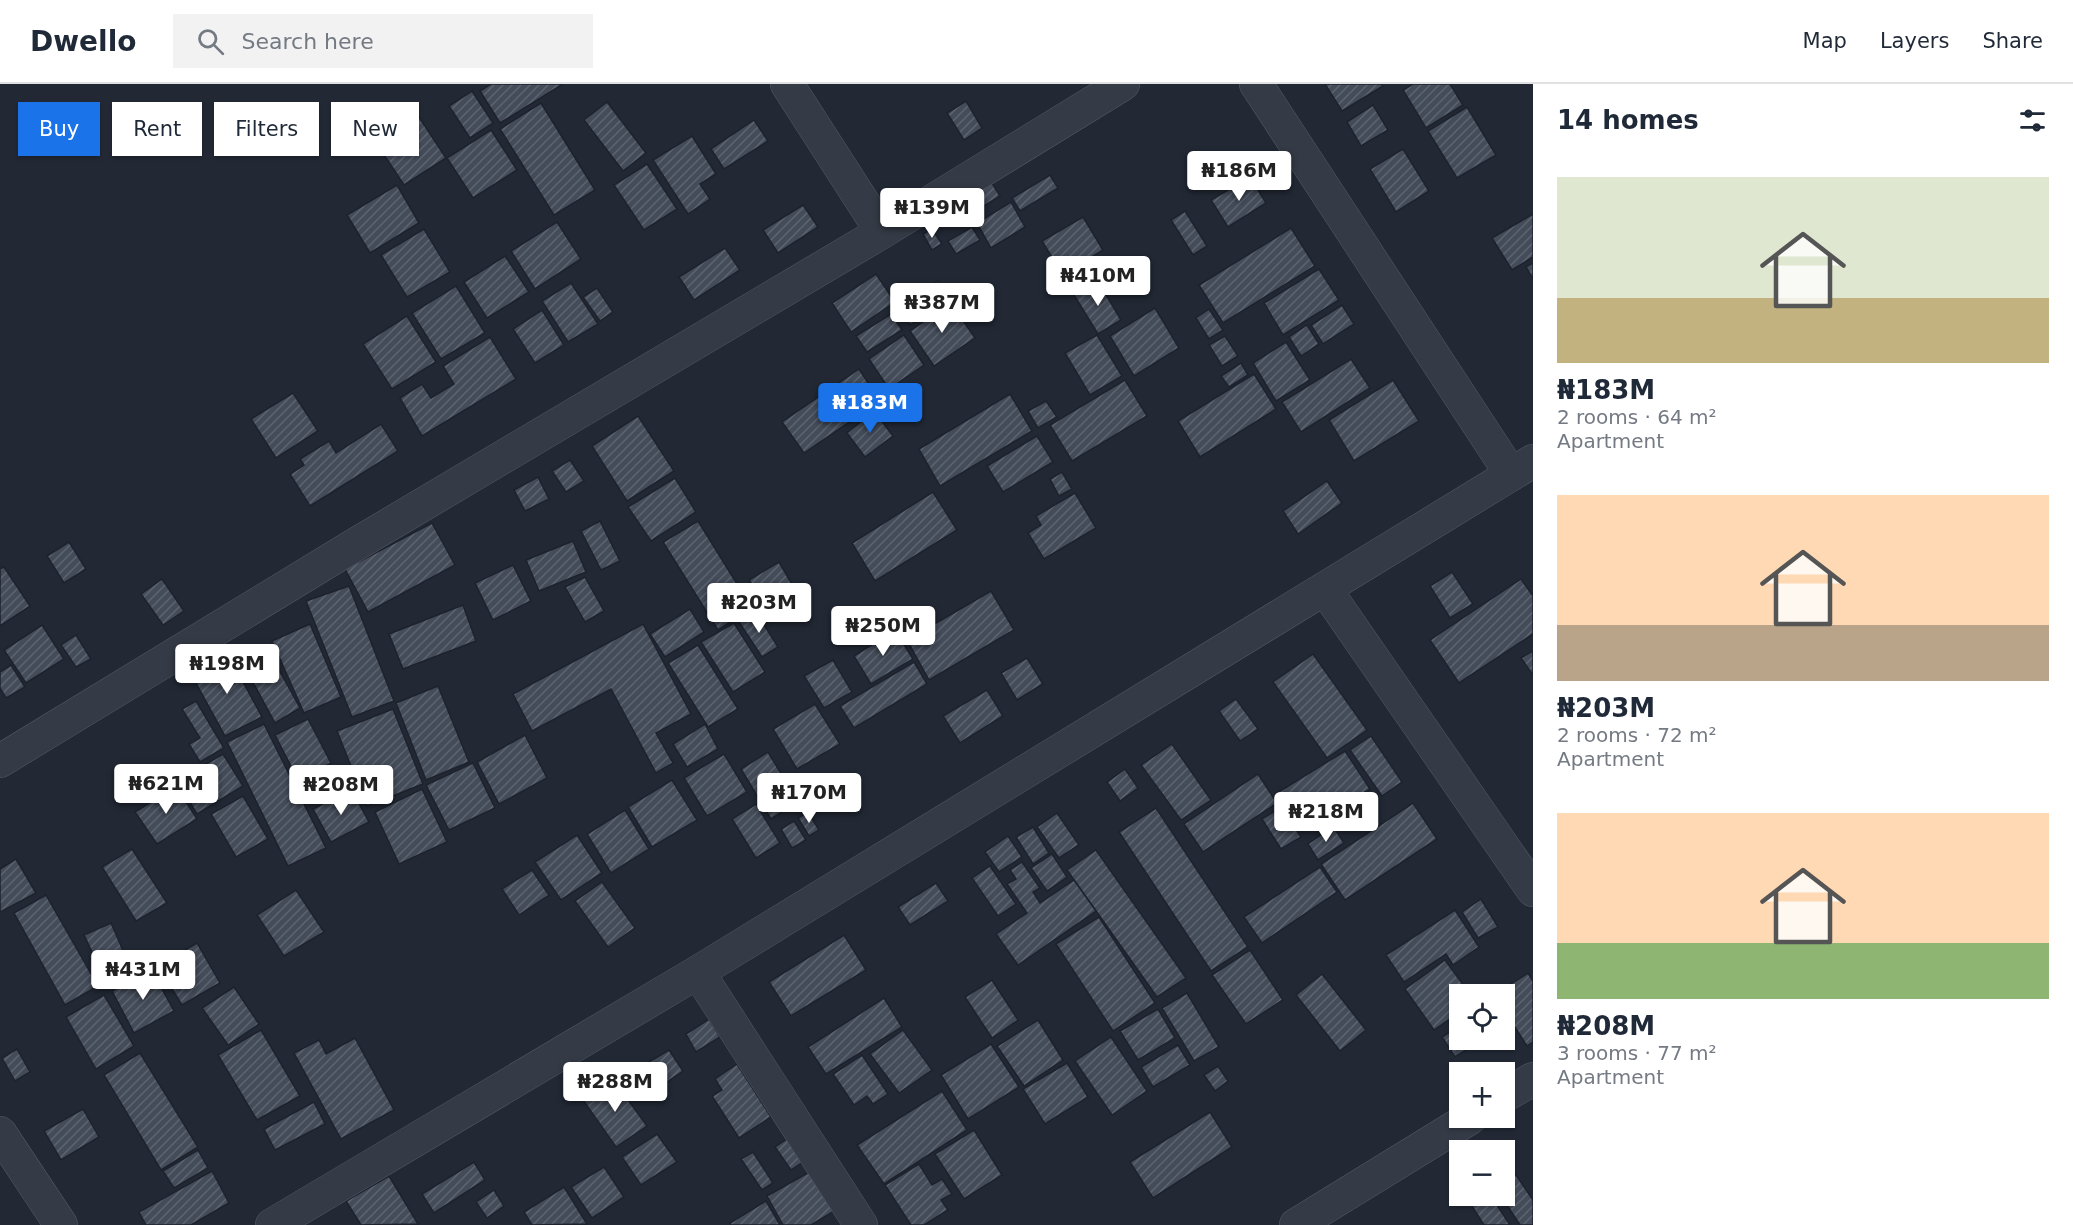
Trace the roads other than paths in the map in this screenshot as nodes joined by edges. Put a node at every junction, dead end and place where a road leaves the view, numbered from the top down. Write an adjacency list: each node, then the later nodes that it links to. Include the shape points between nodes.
1 (787, 84): 4 (street)
2 (1123, 84): 4 (street)
3 (1256, 84): 5 (street)
4 (882, 232): 7 (street)
5 (1522, 468): 6 (street)
6 (1325, 589): 8 (street); 9 (street)
7 (0, 761)
8 (1533, 890)
9 (699, 972): 14 (street); 17 (street)
10 (1533, 1079): 11 (street)
11 (1515, 1090)
12 (1454, 1128): 18 (street)
13 (0, 1133): 15 (street)
14 (310, 1216): 16 (street)
15 (61, 1225)
16 (272, 1225)
17 (861, 1225)
18 (1296, 1225)

